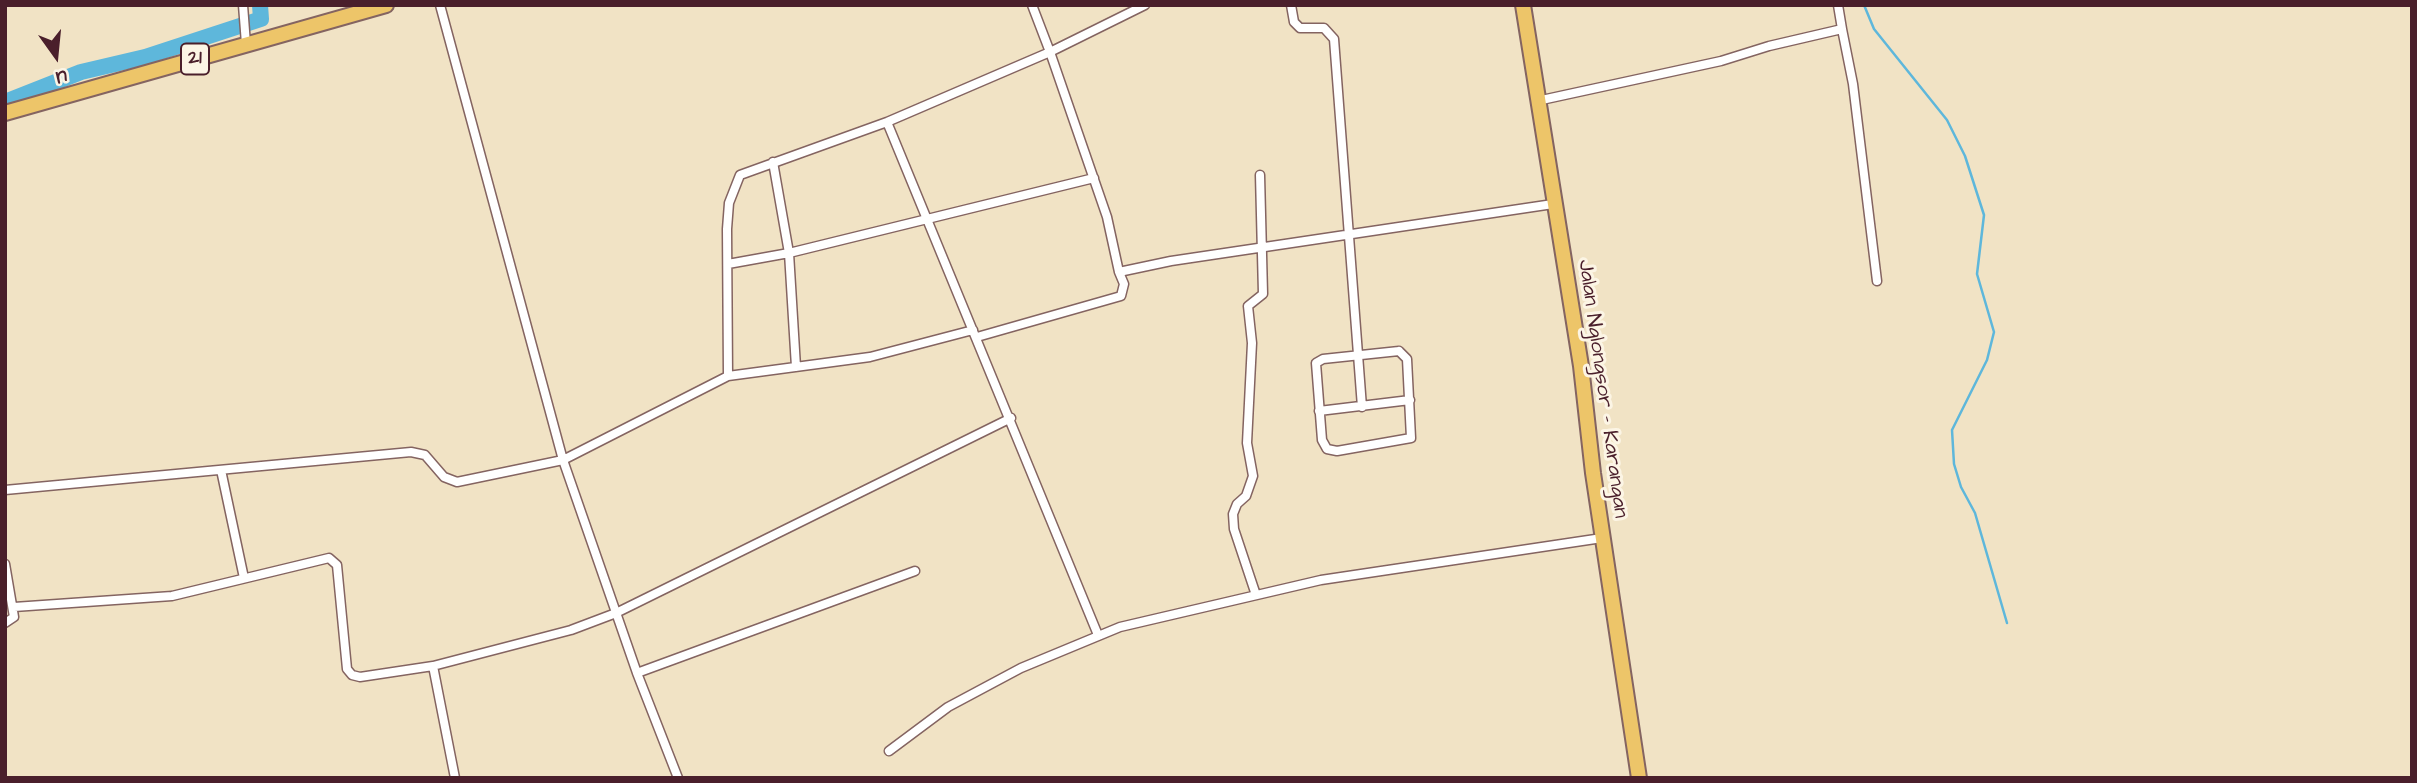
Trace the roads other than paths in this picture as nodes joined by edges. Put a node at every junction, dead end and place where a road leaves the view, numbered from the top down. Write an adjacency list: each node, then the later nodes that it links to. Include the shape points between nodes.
1 (243, 5): 10 (street)
2 (386, 5): 10 (highway, 21)
3 (440, 5): 34 (street)
4 (1032, 5): 11 (street)
5 (1145, 5): 11 (street)
6 (1291, 5): 20 (street, via 1294,22 1310,29 1324,28 1334,39)
7 (1524, 5): 12 (highway, Jalan Nglongsor - Karangan)
8 (1838, 5): 9 (street)
9 (1842, 29): 12 (street); 25 (street)
10 (246, 37): 13 (highway, 21)
11 (1050, 52): 14 (street); 17 (street)
12 (1537, 101): 18 (highway, Jalan Nglongsor - Karangan)
13 (5, 113)
14 (887, 122): 15 (street); 19 (street)
15 (773, 162): 22 (street); 23 (street, via 740,175 734,186 727,229)
16 (1260, 175): 21 (street)
17 (1094, 178): 19 (street); 24 (street)
18 (1553, 204): 20 (street); 37 (highway, Jalan Nglongsor - Karangan, via 1581,366)
19 (926, 218): 22 (street); 26 (street)
20 (1349, 235): 21 (street); 27 (street)
21 (1261, 248): 24 (street); 41 (street, via 1263,294 1248,306 1252,342 1247,443 1253,476 1233,514)
22 (789, 253): 23 (street); 28 (street)
23 (728, 264): 29 (street)
24 (1119, 272): 26 (street, via 1124,284 1121,296)
25 (1877, 281)
26 (975, 333): 28 (street, via 870,357); 33 (street)
27 (1357, 354): 30 (street, via 1404,352); 31 (street); 32 (street, via 1316,363)
28 (796, 367): 29 (street)
29 (728, 376): 34 (street)
30 (1410, 400): 31 (street); 32 (street, via 1411,438 1337,451 1324,446)
31 (1362, 407): 32 (street)
32 (1320, 411)
33 (1011, 418): 43 (street); 45 (street)
34 (563, 460): 35 (street, via 457,482 444,477 419,452); 43 (street)
35 (221, 470): 36 (street); 40 (street)
36 (5, 490)
37 (1602, 538): 41 (street, via 1321,580); 51 (highway, Jalan Nglongsor - Karangan)
38 (5, 564): 42 (street)
39 (915, 571): 47 (street)
40 (244, 578): 42 (street, via 159,598); 46 (street, via 329,558 337,565 347,669 352,675)
41 (1256, 595): 45 (street)
42 (14, 607): 44 (street, via 14,617)
43 (617, 613): 46 (street, via 571,630); 47 (street)
44 (5, 623)
45 (1098, 635): 48 (street, via 1021,668 948,707)
46 (433, 666): 50 (street)
47 (637, 673): 49 (street)
48 (889, 751)
49 (676, 777)
50 (455, 778)
51 (1639, 778)

